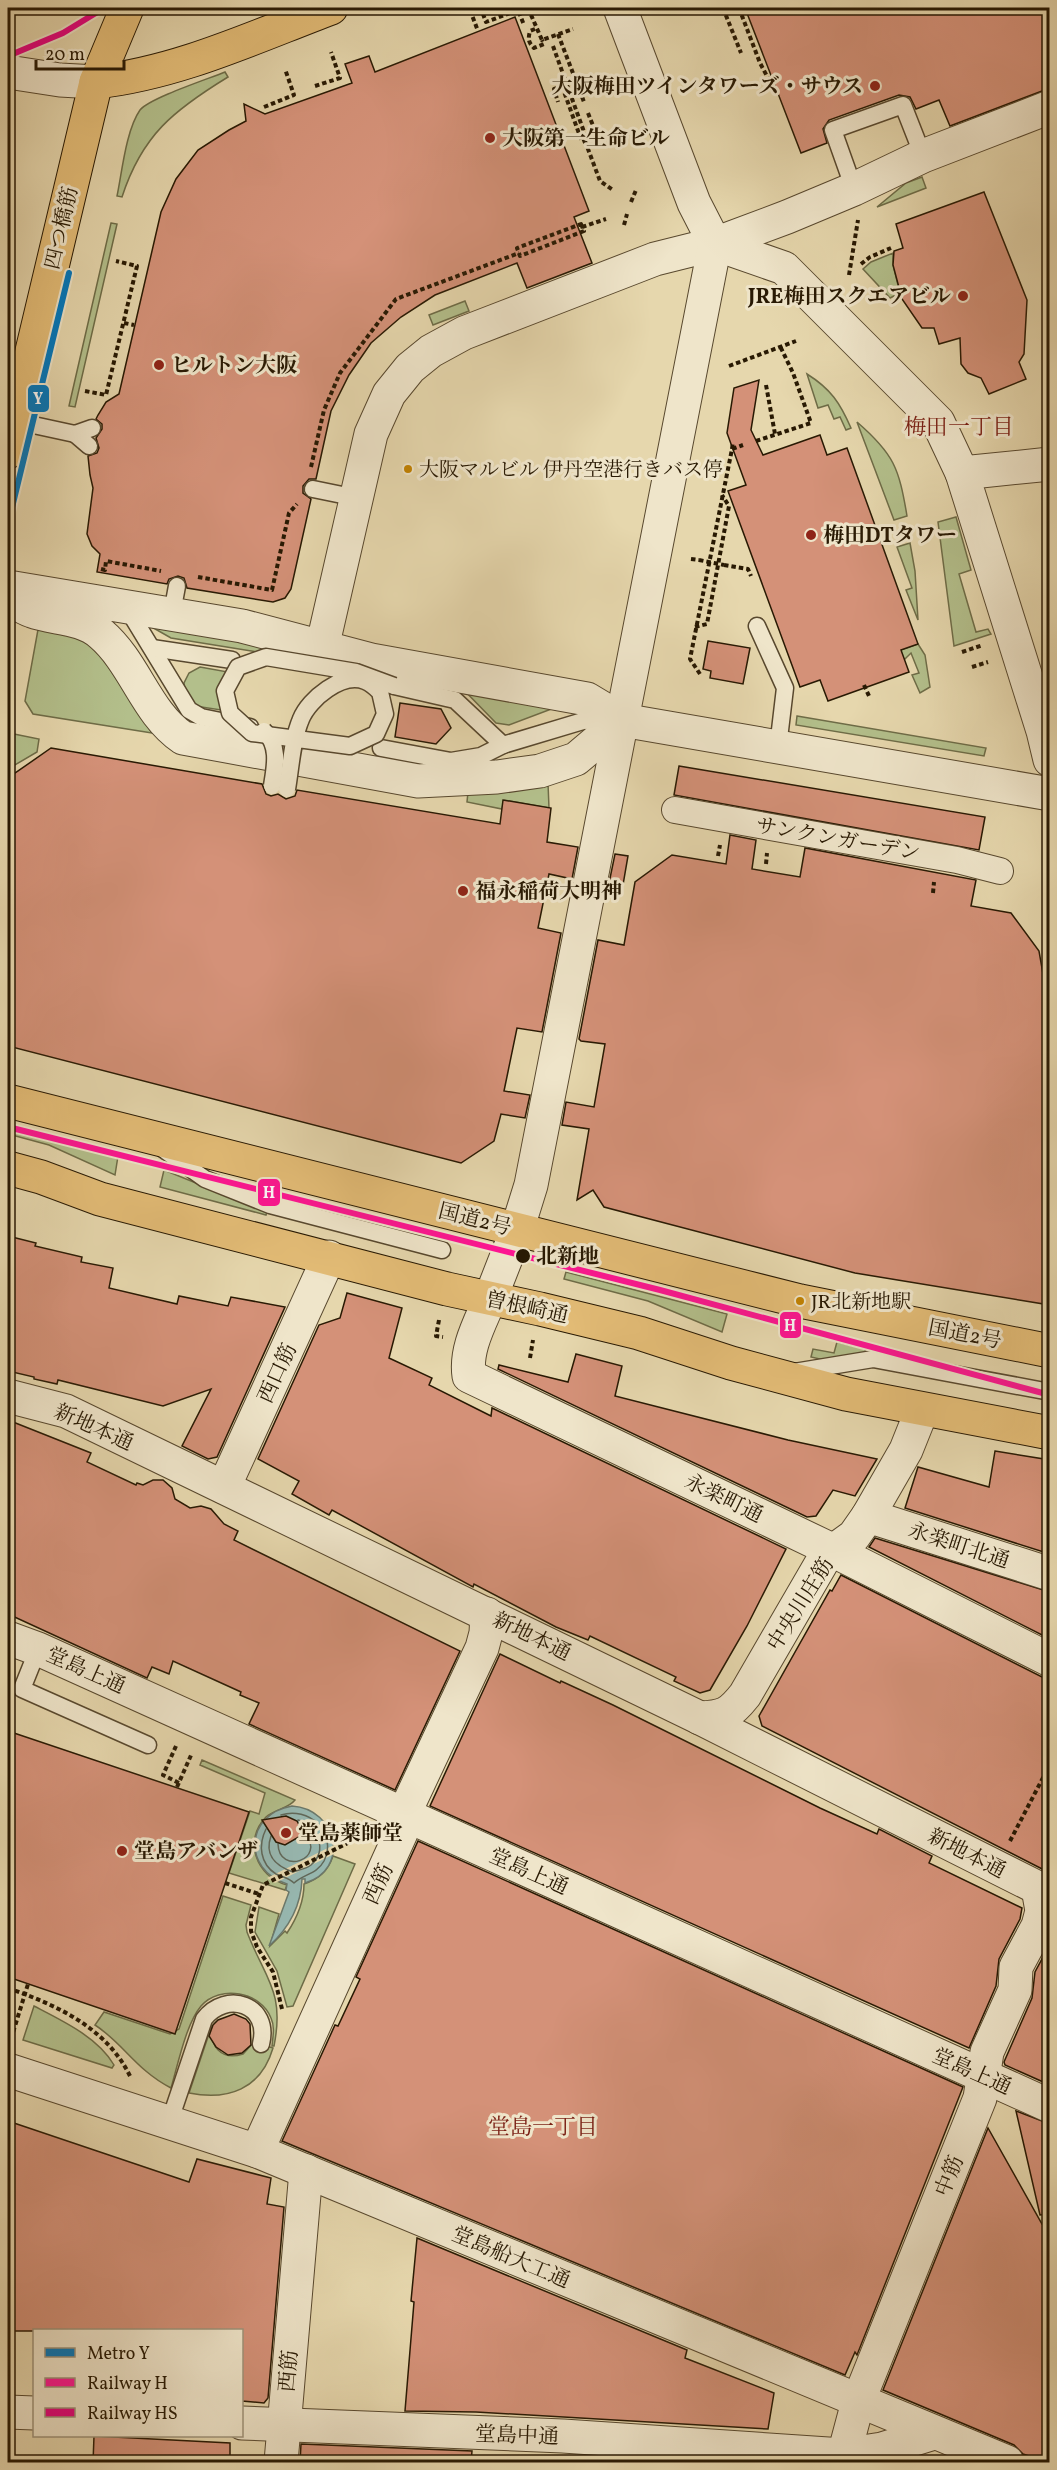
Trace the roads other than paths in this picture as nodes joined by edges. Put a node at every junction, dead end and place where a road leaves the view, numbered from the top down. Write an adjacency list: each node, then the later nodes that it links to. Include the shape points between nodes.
1 (127, 8): 5 (main road, 四つ橋筋)
2 (331, 8): 5 (main road, via 171,68)
3 (620, 8): 9 (street, via 694,203)
4 (8, 72): 5 (street)
5 (96, 82): 12 (main road, 四つ橋筋)
6 (1050, 107): 7 (street)
7 (923, 156): 8 (street); 8 (lane, via 903,105 833,130)
8 (856, 204): 9 (street)
9 (715, 244): 15 (street, via 784,268 938,422); 17 (street, via 655,259 464,333 431,351 388,394 371,434); 25 (street)
10 (92, 428): 11 (lane)
11 (75, 434): 12 (lane); 13 (lane)
12 (11, 436)
13 (89, 446)
14 (1050, 464): 15 (street)
15 (962, 473): 29 (street)
16 (309, 486): 17 (lane)
17 (357, 498): 23 (street)
18 (8, 587): 20 (street)
19 (8, 598): 30 (street, via 31,611 80,622 101,633 168,728 183,738 418,781)
20 (127, 607): 22 (lane); 23 (street, via 174,591 242,626)
21 (757, 626): 27 (lane, via 784,688)
22 (152, 648): 24 (lane); 26 (lane, bridge, via 189,710 201,717 254,728 266,730 278,731 301,734 348,740 369,730 377,713 374,696 362,687 327,675 267,665 245,673 232,692 237,709 255,723 264,730 272,738 279,787 293,750 296,739 301,717 325,690 346,680 364,680 380,692 385,714 376,734 350,746 306,741 296,739 274,736 263,735 252,733 231,713 225,691 238,667 266,657 356,672 394,686 454,700)
23 (322, 648): 25 (street, via 587,699)
24 (232, 660)
25 (622, 720): 26 (lane, via 583,721); 27 (street); 30 (street)
26 (503, 745): 28 (lane, via 482,756 451,760)
27 (778, 747): 31 (street)
28 (381, 748)
29 (1050, 760)
30 (593, 769): 37 (street, via 531,1185)
31 (1050, 795)
32 (675, 810): 33 (street, サンクンガーデン)
33 (1000, 871)
34 (8, 1101): 35 (main road, 国道2号)
35 (147, 1138): 37 (main road, 国道2号); 38 (lane, via 205,1179 270,1205)
36 (8, 1168): 39 (main road, 曽根崎通, via 100,1199)
37 (517, 1230): 40 (street); 41 (main road, 国道2号, via 800,1301)
38 (442, 1250)
39 (329, 1257): 40 (main road, 曽根崎通); 47 (street, 西口筋)
40 (490, 1299): 42 (main road, 曽根崎通, via 639,1333); 49 (street, 永楽町通, via 472,1344 469,1376)
41 (1050, 1351)
42 (778, 1375): 43 (lane, via 873,1359); 45 (main road, 曽根崎通)
43 (1050, 1392)
44 (8, 1396): 47 (street, 新地本通, via 66,1411)
45 (922, 1410): 46 (main road, 曽根崎通); 48 (street, 中央川庄筋, via 906,1450)
46 (1050, 1433)
47 (225, 1487): 51 (street, 新地本通)
48 (868, 1516): 49 (street, 中央川庄筋, via 854,1536); 50 (street, 永楽町北通)
49 (834, 1551): 54 (street, 永楽町通); 55 (street, 中央川庄筋, via 825,1557 737,1705 719,1718)
50 (1050, 1574)
51 (487, 1614): 55 (street, 新地本通); 57 (street, 西筋, via 482,1648)
52 (8, 1638): 53 (street, 堂島上通)
53 (38, 1649): 56 (lane, via 22,1689); 57 (street, 堂島上通)
54 (1050, 1660)
55 (700, 1718): 58 (street, 新地本通)
56 (148, 1745)
57 (404, 1814): 61 (street, 堂島上通); 64 (street, 西筋, via 401,1833)
58 (1044, 1891): 61 (street, 中筋, via 1038,1926 1016,1967 1015,1990 987,2052)
59 (261, 2044): 63 (lane, via 262,2021 250,2008 228,2003 211,2010 204,2019)
60 (8, 2058): 63 (street, 堂島船大工通)
61 (984, 2076): 62 (street, 堂島上通); 66 (street, 中筋, via 980,2098)
62 (1050, 2106)
63 (169, 2123): 64 (street, 堂島船大工通)
64 (257, 2151): 65 (street, 堂島船大工通)
65 (306, 2171): 66 (street, 堂島船大工通); 70 (street, 西筋)
66 (858, 2402): 71 (street, 堂島船大工通); 73 (street, 中筋)
67 (8, 2412): 68 (street)
68 (33, 2413)
69 (243, 2423): 70 (street, 堂島中通)
70 (284, 2425): 72 (street, 堂島中通, via 563,2436); 74 (street, 西筋)
71 (934, 2433): 73 (street, 堂島中通); 75 (street, 堂島船大工通)
72 (773, 2457): 73 (street, 堂島中通)
73 (842, 2459)
74 (281, 2463)
75 (1007, 2463)

